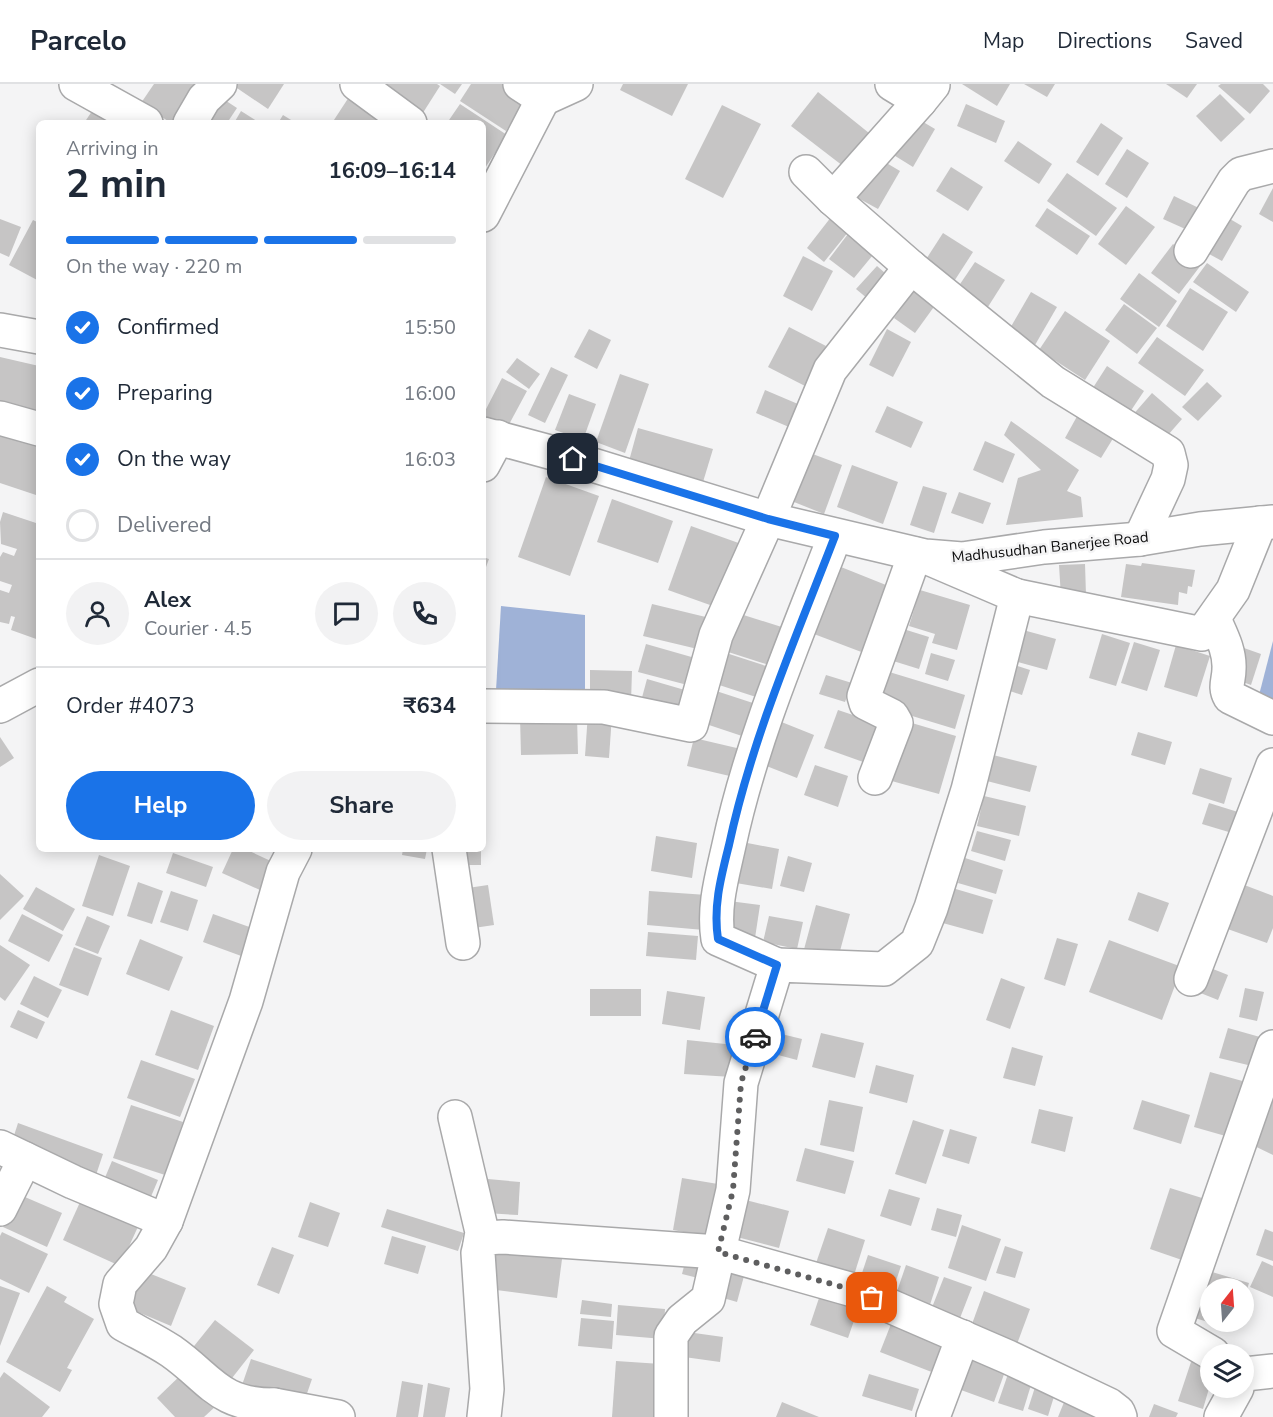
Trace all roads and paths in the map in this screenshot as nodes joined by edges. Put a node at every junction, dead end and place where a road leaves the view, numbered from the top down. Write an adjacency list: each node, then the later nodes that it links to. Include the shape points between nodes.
1 (76, 84): 8 (street)
2 (220, 84): 9 (street, via 204,99)
3 (357, 84): 10 (street)
4 (576, 84): 6 (street)
5 (892, 84): 7 (street)
6 (531, 92): 13 (street)
7 (927, 93): 14 (street)
8 (141, 120)
9 (192, 120)
10 (406, 120)
11 (1273, 166): 15 (street, via 1241,174 1234,181)
12 (806, 172): 14 (street)
13 (488, 193)
14 (833, 199): 16 (street)
15 (1191, 251)
16 (911, 267): 23 (street, via 830,370); 26 (street, via 1053,382 1168,453 1168,479)
17 (0, 330): 18 (street)
18 (36, 337)
19 (0, 418): 20 (street)
20 (36, 428)
21 (490, 435): 22 (street); 23 (street, Madhusudhan Banerjee Road)
22 (486, 452)
23 (768, 519): 25 (street, Madhusudhan Banerjee Road); 32 (street, via 717,635 691,725 604,707)
24 (1267, 523): 26 (street, Madhusudhan Banerjee Road); 29 (street)
25 (835, 536): 27 (street, Madhusudhan Banerjee Road); 39 (street, via 754,749 717,898 718,939)
26 (1140, 539): 27 (street, Madhusudhan Banerjee Road, via 962,559)
27 (920, 555): 28 (street); 35 (street, via 864,696 866,703 892,716 896,723)
28 (1017, 596): 29 (street, via 1202,634); 39 (street, via 968,790 916,943 884,969)
29 (1214, 619): 33 (street, via 1226,645 1230,669 1227,692)
30 (36, 687): 31 (street)
31 (0, 706)
32 (486, 706)
33 (1273, 718)
34 (1273, 765): 40 (street)
35 (875, 778)
36 (293, 852): 45 (street, via 283,872 246,1001)
37 (449, 852): 38 (street)
38 (463, 943)
39 (777, 965): 47 (street, via 741,1083 733,1190)
40 (1191, 979)
41 (1273, 1047): 49 (street, via 1174,1331)
42 (455, 1117): 46 (street, via 482,1232)
43 (13, 1153): 44 (street); 45 (street)
44 (0, 1209)
45 (166, 1221): 51 (street, via 151,1248 120,1284 116,1304 123,1324 171,1351 222,1395)
46 (480, 1244): 47 (street, via 486,1238 503,1237); 53 (street, via 487,1389)
47 (718, 1252): 48 (street, via 853,1290); 54 (street, via 708,1299 682,1320 671,1336)
48 (963, 1338): 55 (street); 56 (street, via 1109,1405)
49 (1200, 1346)
50 (1234, 1398): 57 (street)
51 (261, 1411): 52 (street)
52 (338, 1417)
53 (484, 1417)
54 (670, 1417)
55 (933, 1417)
56 (1120, 1417)
57 (1221, 1417)

